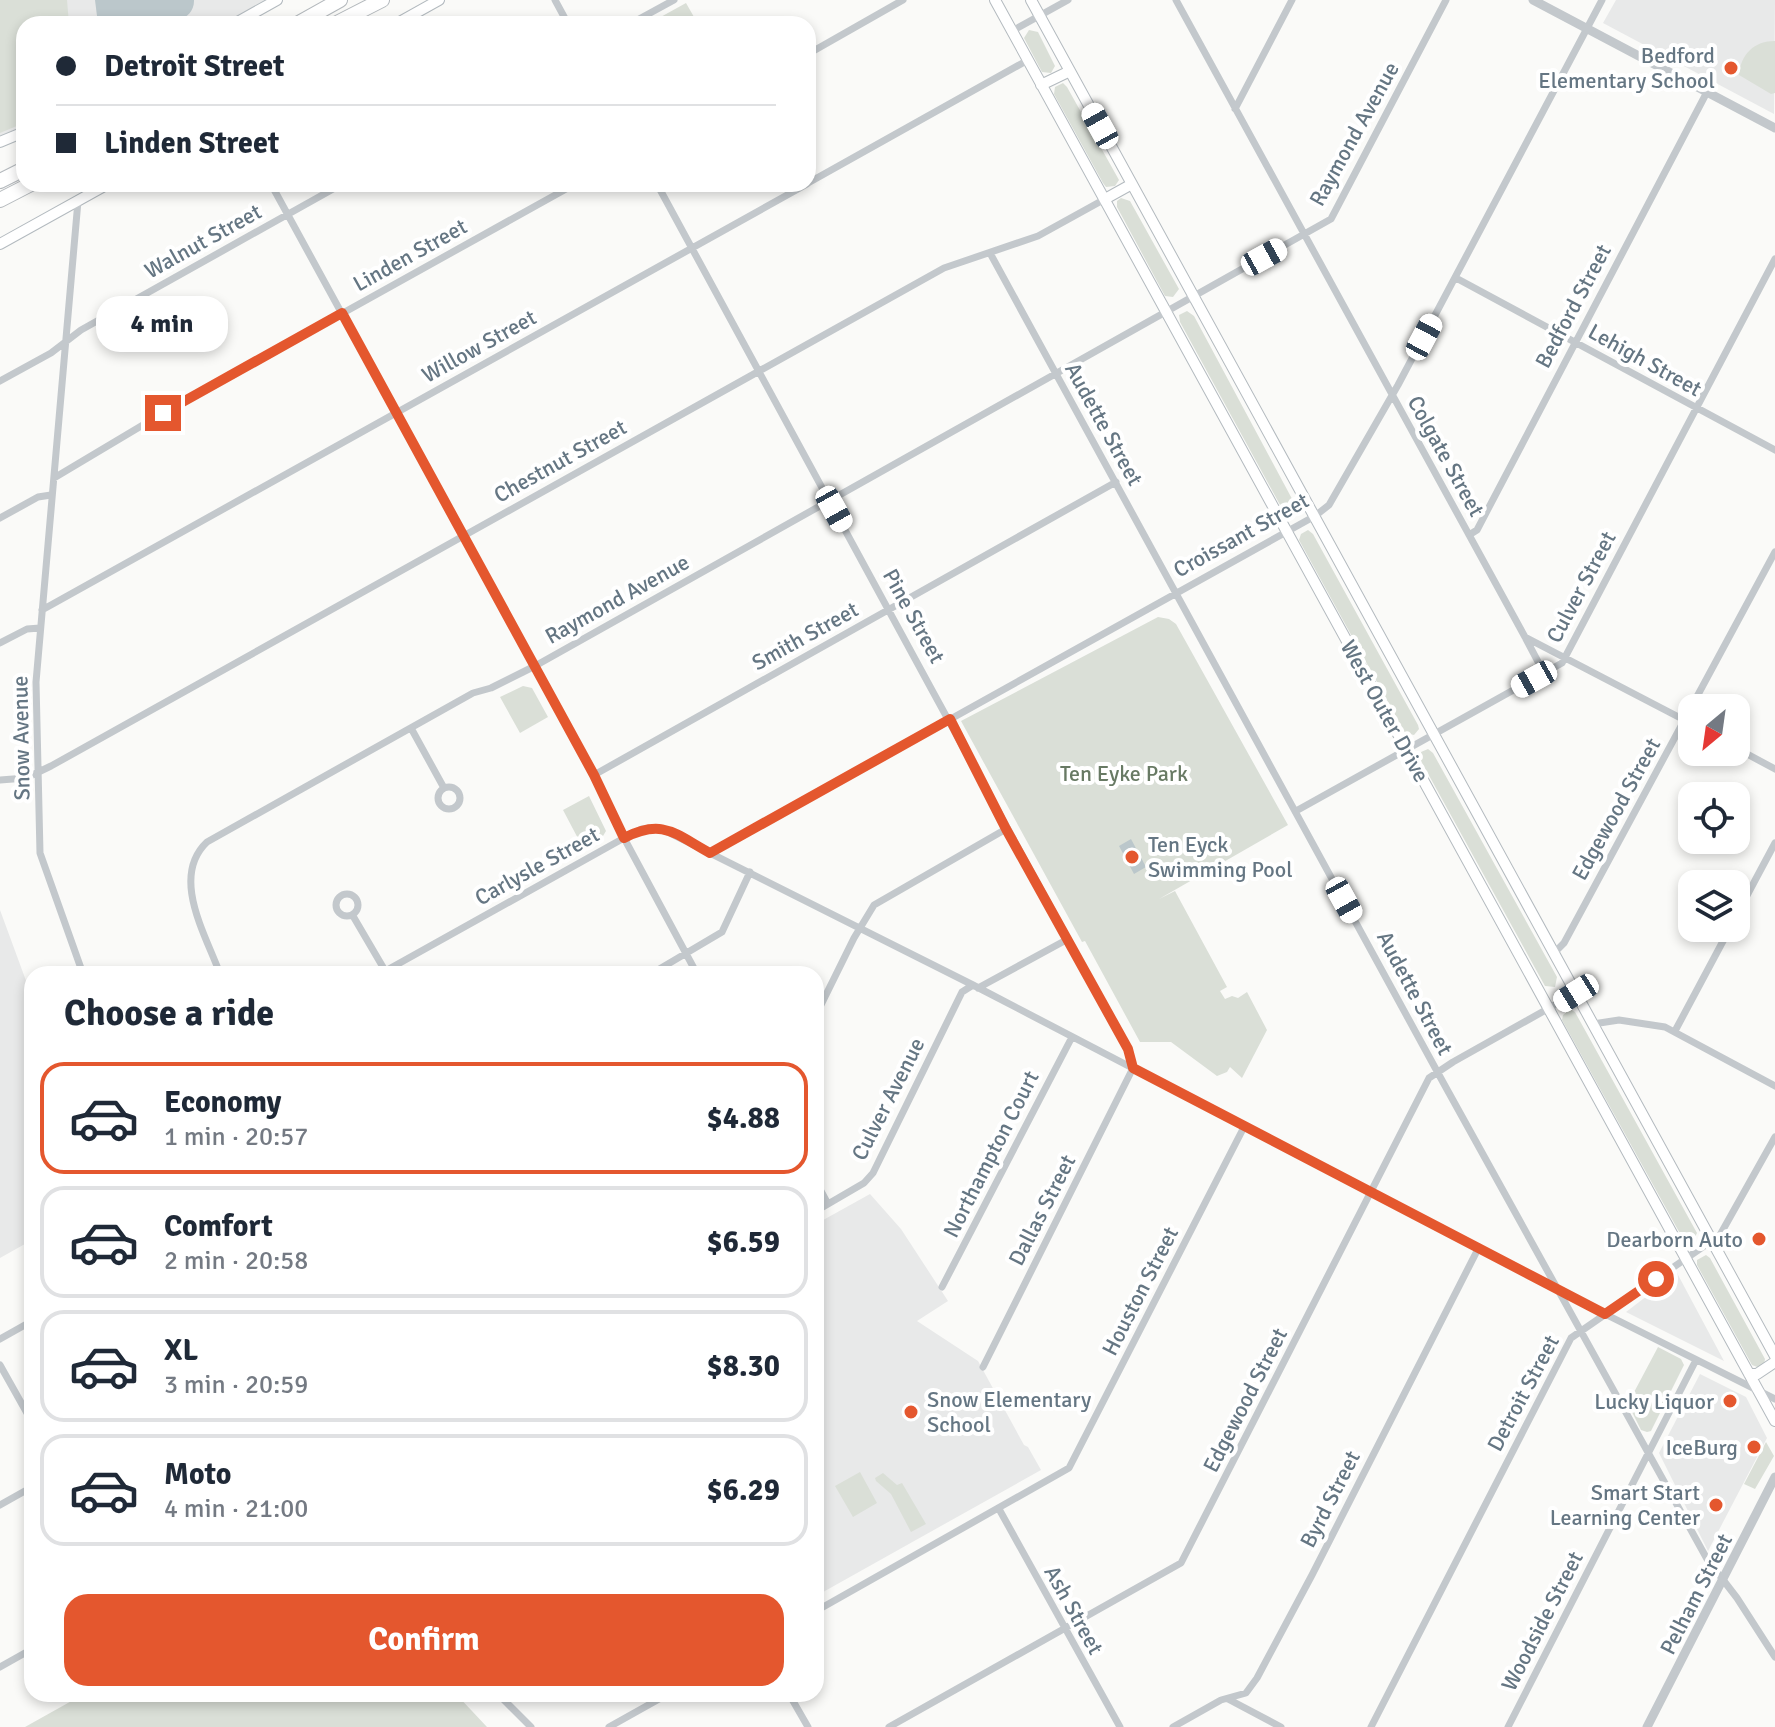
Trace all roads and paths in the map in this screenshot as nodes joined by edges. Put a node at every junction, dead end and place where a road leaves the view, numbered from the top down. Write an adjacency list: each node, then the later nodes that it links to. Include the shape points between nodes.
1 (277, 0): 16 (main road)
2 (320, 0): 17 (highway)
3 (340, 0): 18 (highway)
4 (382, 0): 19 (highway)
5 (439, 0): 20 (main road)
6 (674, 0): 21 (street)
7 (903, 0): 25 (street)
8 (995, 0): 24 (main road, West Outer Drive)
9 (1031, 0): 22 (main road, West Outer Drive)
10 (1068, 0): 22 (street)
11 (1176, 0): 30 (street, Colgate Street)
12 (1292, 0): 30 (street)
13 (1446, 0): 43 (street, Raymond Avenue, via 1333,217)
14 (1533, 0): 23 (street)
15 (1602, 0): 23 (street, Croissant Street)
16 (248, 16)
17 (297, 16)
18 (311, 16)
19 (351, 16)
20 (410, 16)
21 (645, 16)
22 (1040, 16): 24 (street); 27 (main road, West Outer Drive)
23 (1588, 29): 29 (street); 48 (street, Croissant Street)
24 (1012, 31): 26 (main road, West Outer Drive)
25 (816, 49)
26 (1028, 60): 28 (main road, West Outer Drive); 32 (street, Willow Street)
27 (1070, 71): 28 (main road); 33 (main road, West Outer Drive)
28 (1041, 85): 40 (main road, West Outer Drive)
29 (1707, 92): 31 (street); 53 (street, Bedford Street)
30 (1235, 109): 43 (street, Colgate Street)
31 (1775, 128)
32 (816, 179)
33 (1132, 184): 40 (main road); 49 (main road, West Outer Drive)
34 (94, 192): 41 (main road)
35 (276, 192): 42 (street)
36 (328, 192): 42 (street, Walnut Street)
37 (561, 192): 51 (street, Linden Street)
38 (661, 192): 45 (street, Pine Street)
39 (793, 192): 45 (street, Willow Street)
40 (1105, 199): 46 (street, Chestnut Street, via 1038,236); 50 (main road, West Outer Drive)
41 (78, 201): 44 (main road); 52 (street)
42 (288, 214): 51 (street); 52 (street, Walnut Street)
43 (1304, 235): 49 (street, Raymond Avenue); 57 (street, Colgate Street)
44 (0, 244)
45 (692, 248): 54 (street, Pine Street); 59 (street, Willow Street)
46 (990, 253): 54 (street, Chestnut Street, via 944,268); 55 (street, Audette Street)
47 (1775, 259): 58 (street, Culver Street)
48 (1456, 278): 53 (street, Lehigh Street); 57 (street, Croissant Street)
49 (1194, 296): 50 (street, Raymond Avenue); 65 (main road, West Outer Drive)
50 (1167, 311): 55 (street, Raymond Avenue); 67 (main road, West Outer Drive)
51 (342, 313): 59 (street); 61 (street, Linden Street)
52 (66, 342): 56 (street, Walnut Street); 61 (street)
53 (1575, 342): 58 (street, Lehigh Street); 68 (street, Bedford Street, via 1477,530)
54 (757, 372): 64 (street, Pine Street); 69 (street, Chestnut Street)
55 (1056, 373): 62 (street, Audette Street); 64 (street, Raymond Avenue)
56 (0, 381)
57 (1393, 395): 65 (street, Croissant Street, via 1329,505); 68 (street, Colgate Street)
58 (1695, 408): 60 (street, Lehigh Street); 77 (street, Culver Street)
59 (396, 413): 69 (street); 73 (street, Willow Street)
60 (1775, 450)
61 (54, 478): 63 (street, Snow Avenue)
62 (1116, 482): 71 (street, Audette Street); 72 (street, Smith Street)
63 (51, 495): 66 (street); 73 (street, Snow Avenue)
64 (830, 500): 72 (street, Pine Street); 78 (street, Raymond Avenue)
65 (1315, 516): 67 (street, Croissant Street); 84 (main road, West Outer Drive)
66 (0, 518)
67 (1287, 530): 71 (street, Croissant Street); 86 (main road, West Outer Drive)
68 (1469, 535): 75 (street, Colgate Street)
69 (463, 536): 78 (street); 89 (street, Chestnut Street)
70 (1775, 552): 80 (street, Edgewood Street)
71 (1176, 592): 82 (street, Croissant Street); 93 (street, Audette Street)
72 (890, 609): 82 (street, Pine Street); 90 (street, Smith Street)
73 (42, 610): 74 (street, Snow Avenue)
74 (40, 628): 76 (street); 89 (street, Snow Avenue)
75 (1525, 637): 77 (street); 79 (street, Colgate Street)
76 (0, 643)
77 (1564, 659): 79 (street, Culver Street); 81 (street)
78 (535, 666): 83 (street, Raymond Avenue); 90 (street)
79 (1544, 673): 84 (street, Culver Street)
80 (1702, 694)
81 (1678, 717)
82 (950, 719): 94 (street, Pine Street); 97 (street, Croissant Street)
83 (411, 728): 92 (street); 107 (street, Raymond Avenue, via 213,838 197,853 189,884)
84 (1433, 735): 86 (street, Culver Street); 104 (main road, West Outer Drive)
85 (1678, 740): 104 (street, Edgewood Street)
86 (1407, 750): 93 (street, Culver Street); 115 (main road, West Outer Drive)
87 (1750, 756): 88 (street)
88 (1775, 769)
89 (40, 772): 91 (street, Chestnut Street); 106 (street, Snow Avenue, via 40,853)
90 (594, 775): 95 (street)
91 (0, 780)
92 (444, 788)
93 (1296, 811): 120 (street, Audette Street)
94 (1006, 829): 101 (street, via 879,900); 102 (street, Pine Street)
95 (624, 838): 97 (street, Carlysle Street, via 660,828); 105 (street); 109 (street, Carlysle Street)
96 (1775, 843): 99 (street)
97 (710, 853): 98 (street, Carlysle Street)
98 (750, 872): 101 (street, Carlysle Street); 105 (street, via 722,932)
99 (1750, 890)
100 (353, 916): 108 (street)
101 (860, 929): 112 (street, Carlysle Street); 114 (street)
102 (1068, 939): 112 (street, Culver Avenue); 119 (street, Pine Street, via 1128,1049)
103 (1723, 942): 117 (street)
104 (1554, 953): 113 (main road, West Outer Drive)
105 (686, 955): 110 (street); 111 (street)
106 (80, 966)
107 (217, 966)
108 (380, 966)
109 (396, 966)
110 (666, 966)
111 (692, 966)
112 (975, 987): 118 (street, Carlysle Street); 126 (street, Culver Avenue, via 962,992 873,1173)
113 (1576, 993): 115 (street, Edgewood Street); 116 (main road, West Outer Drive)
114 (824, 999)
115 (1549, 1009): 120 (street, Edgewood Street); 130 (main road, West Outer Drive)
116 (1593, 1024): 117 (street, via 1619,1020); 128 (main road, West Outer Drive)
117 (1675, 1031): 121 (street)
118 (1072, 1037): 119 (street, Carlysle Street); 131 (street, Northampton Court)
119 (1133, 1068): 122 (street, Carlysle Street); 140 (street, Dallas Street)
120 (1437, 1072): 124 (street, Edgewood Street, via 1429,1078); 132 (street, Audette Street)
121 (1775, 1086)
122 (1244, 1127): 124 (street, Carlysle Street); 150 (street, Houston Street, via 1069,1468)
123 (1775, 1137): 128 (street, Detroit Street)
124 (1371, 1192): 129 (street, Carlysle Street); 153 (street, Edgewood Street, via 1181,1563)
125 (824, 1197): 126 (street)
126 (828, 1204): 127 (street, Culver Avenue)
127 (824, 1206)
128 (1712, 1241): 130 (street, Detroit Street); 137 (main road, West Outer Drive)
129 (1479, 1247): 132 (street, Carlysle Street); 157 (street, Byrd Street, via 1257,1678 1246,1693)
130 (1686, 1258): 133 (street, Detroit Street); 141 (main road, West Outer Drive)
131 (942, 1287)
132 (1557, 1287): 133 (street, Carlysle Street); 135 (street, Audette Street)
133 (1605, 1314): 135 (street, Detroit Street); 138 (street, Carlysle Street)
134 (24, 1326): 136 (street)
135 (1581, 1330): 146 (street, Audette Street); 168 (street, Detroit Street, via 1569,1341)
136 (0, 1339)
137 (1775, 1359): 141 (main road)
138 (1696, 1360): 142 (street, Carlysle Street); 146 (street, Woodside Street)
139 (0, 1365): 144 (street)
140 (983, 1367)
141 (1749, 1374): 142 (main road, West Outer Drive)
142 (1756, 1390): 143 (street, Carlysle Street); 145 (main road, West Outer Drive)
143 (1775, 1399)
144 (24, 1408)
145 (1775, 1421)
146 (1648, 1452): 151 (street, Audette Street); 169 (street, Woodside Street)
147 (1775, 1477): 151 (street, Pelham Street)
148 (24, 1492): 149 (street)
149 (0, 1505)
150 (999, 1509): 152 (street, Houston Street); 153 (street, Ash Street)
151 (1723, 1582): 155 (street, Audette Street); 170 (street, Pelham Street)
152 (824, 1607)
153 (1064, 1630): 164 (street, Edgewood Street); 165 (street, Ash Street)
154 (24, 1654): 156 (street)
155 (1775, 1657)
156 (0, 1667)
157 (1228, 1699): 166 (street, Byrd Street); 167 (street)
158 (506, 1702): 161 (street)
159 (654, 1702): 162 (street)
160 (794, 1702): 163 (street)
161 (531, 1727)
162 (609, 1727)
163 (808, 1727)
164 (889, 1727)
165 (1120, 1727)
166 (1173, 1727)
167 (1281, 1727)
168 (1371, 1727)
169 (1508, 1727)
170 (1647, 1727)

